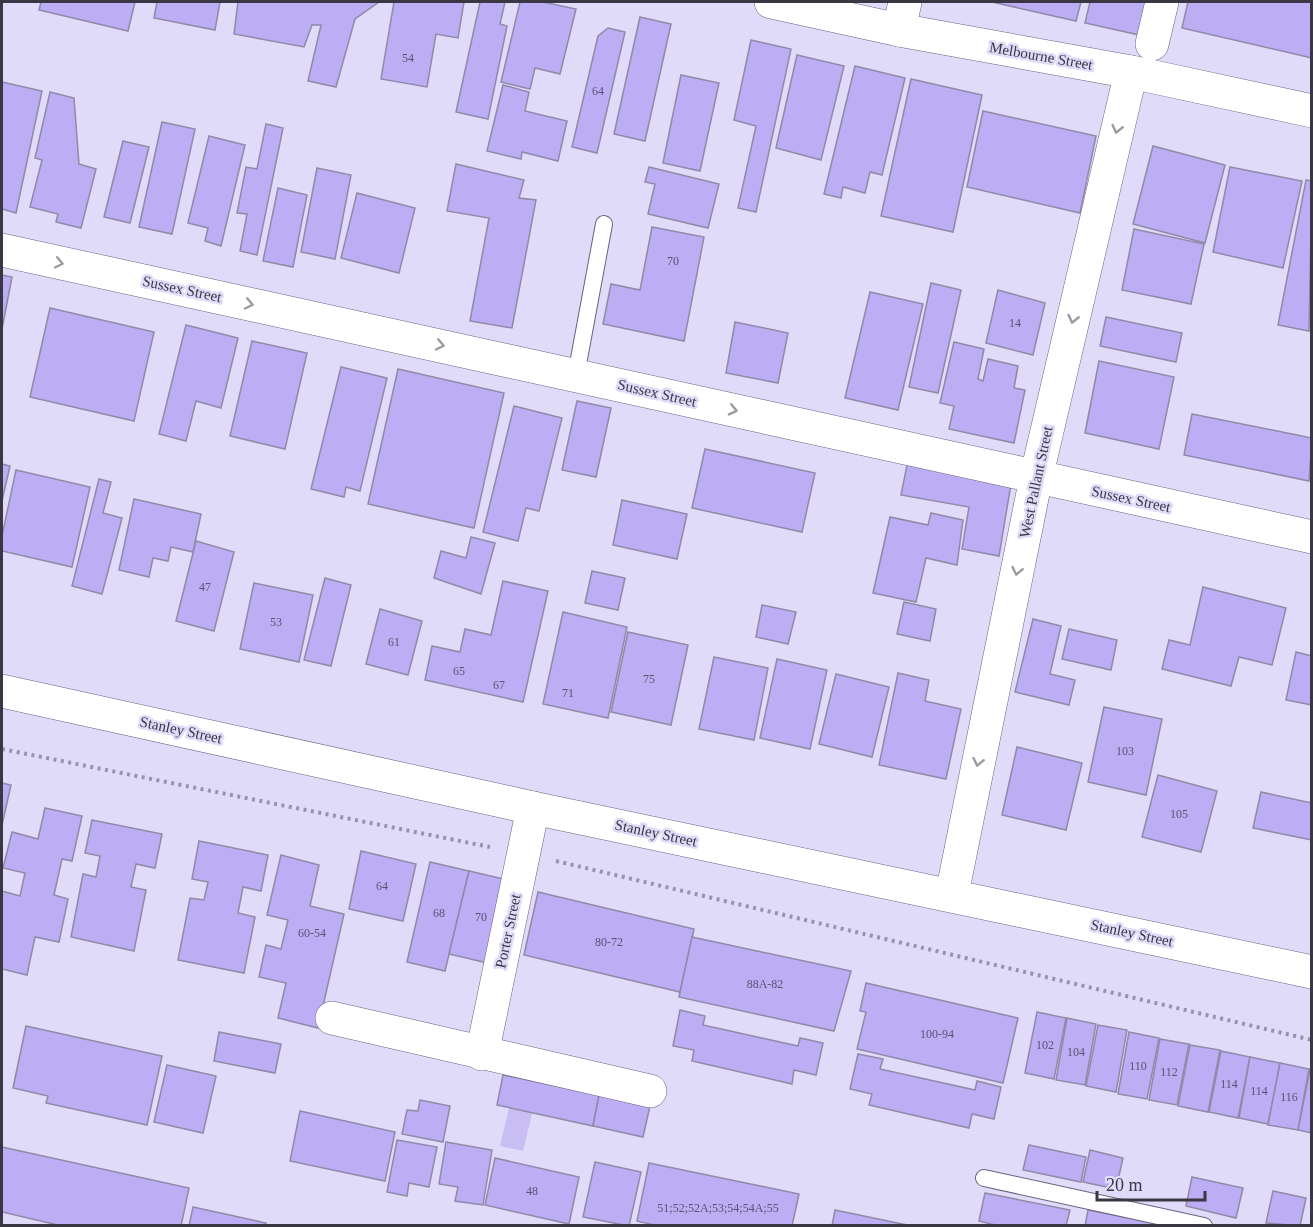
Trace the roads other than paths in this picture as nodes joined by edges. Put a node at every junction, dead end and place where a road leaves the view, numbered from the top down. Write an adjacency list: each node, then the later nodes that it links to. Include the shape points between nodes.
1 (771, 2): 3 (street, Melbourne Street)
2 (1162, 2): 4 (street)
3 (902, 16): 5 (street, Melbourne Street)
4 (1152, 44)
5 (1131, 72): 6 (street, Melbourne Street); 10 (street, West Pallant Street, one-way to 10)
6 (1311, 111)
7 (604, 224): 9 (lane)
8 (2, 250): 9 (street, Sussex Street, one-way to 9)
9 (576, 375): 10 (street, Sussex Street, one-way to 10)
10 (1036, 478): 11 (street, Sussex Street); 14 (street, West Pallant Street, one-way to 14)
11 (1311, 537)
12 (2, 691): 13 (street, Stanley Street)
13 (533, 808): 14 (street, Stanley Street); 17 (street, Porter Street)
14 (952, 894): 15 (street, Stanley Street)
15 (1311, 972)
16 (332, 1018): 17 (street)
17 (482, 1054): 18 (street)
18 (650, 1091)
19 (984, 1178): 20 (lane)
20 (1204, 1226)

